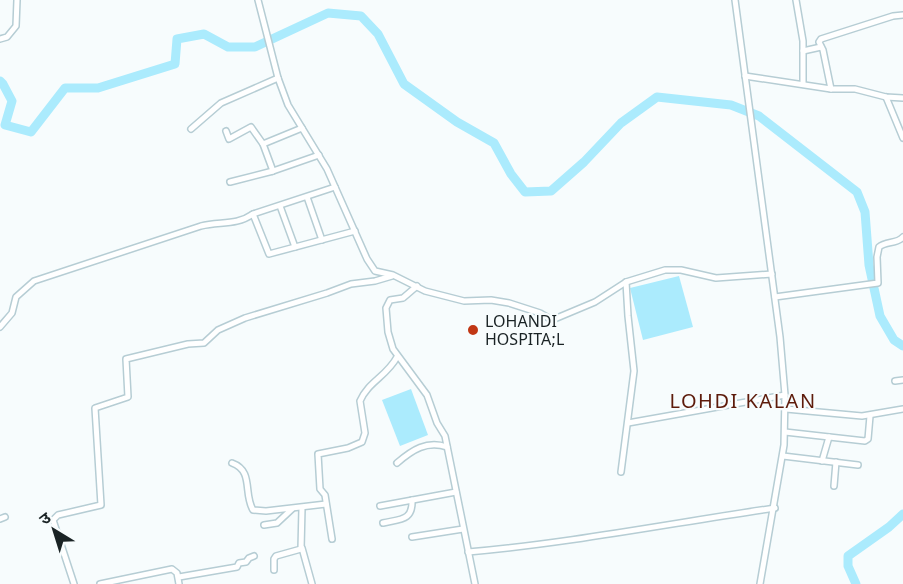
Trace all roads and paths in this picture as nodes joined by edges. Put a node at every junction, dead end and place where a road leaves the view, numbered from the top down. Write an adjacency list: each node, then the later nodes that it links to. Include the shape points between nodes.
1 (17, 0): 6 (street, via 16,26)
2 (258, 0): 10 (street)
3 (735, 0): 9 (street)
4 (796, 0): 8 (street)
5 (903, 15): 7 (street, via 825,37 819,42)
6 (0, 39)
7 (821, 47): 8 (street); 12 (street)
8 (803, 51): 11 (street)
9 (745, 76): 11 (street); 31 (street)
10 (278, 78): 15 (street); 16 (street, via 221,103)
11 (804, 84): 12 (street)
12 (831, 89): 13 (street, via 855,89)
13 (885, 97): 14 (street); 18 (street)
14 (903, 98)
15 (302, 128): 19 (street); 20 (street)
16 (191, 129)
17 (226, 131): 19 (street, via 229,139 251,127)
18 (903, 138)
19 (263, 144): 21 (street)
20 (318, 155): 21 (street); 23 (street)
21 (273, 171): 22 (street)
22 (230, 182)
23 (335, 187): 24 (street); 27 (street)
24 (307, 197): 25 (street); 29 (street)
25 (280, 206): 26 (street); 30 (street)
26 (253, 214): 30 (street, via 269,254); 36 (street, via 231,224 201,226 34,282 16,297 12,313)
27 (355, 231): 29 (street); 32 (street, via 372,269)
28 (903, 237): 35 (street, via 879,247 879,280 875,284)
29 (322, 240): 30 (street)
30 (295, 247)
31 (772, 274): 33 (street, via 716,278 665,270); 35 (street)
32 (393, 275): 34 (street); 73 (street, via 351,284 245,318 218,330 204,343 126,359 128,397 95,408 101,503 53,520)
33 (626, 282): 34 (street, via 595,302 552,320 509,303 464,301); 44 (street, via 634,364)
34 (417, 286): 37 (street, via 403,298 390,300 386,308 388,332)
35 (775, 297): 40 (street)
36 (0, 327)
37 (398, 357): 47 (street, via 428,395); 58 (street, via 360,401 365,433 362,442 318,454 320,489)
38 (903, 380): 39 (street)
39 (895, 381)
40 (785, 395): 41 (street); 44 (street)
41 (786, 409): 43 (street); 45 (street)
42 (903, 409): 43 (street)
43 (870, 416): 46 (street, via 866,441)
44 (628, 423): 54 (street)
45 (785, 432): 46 (street); 48 (street)
46 (829, 437): 49 (street)
47 (447, 447): 52 (street, via 425,446); 56 (street)
48 (783, 456): 49 (street); 62 (street)
49 (822, 461): 50 (street)
50 (836, 462): 53 (street); 55 (street)
51 (232, 463): 60 (street, via 245,473 253,510)
52 (397, 463)
53 (858, 465)
54 (621, 472)
55 (834, 486)
56 (456, 492): 57 (street); 65 (street)
57 (412, 500): 59 (street); 63 (street, via 409,515)
58 (326, 504): 61 (street); 67 (street)
59 (380, 506)
60 (292, 508): 61 (street); 64 (street, via 277,523)
61 (302, 508): 68 (street)
62 (775, 508): 69 (street, via 550,544); 78 (street)
63 (383, 523)
64 (264, 525)
65 (463, 529): 66 (street); 69 (street)
66 (412, 537)
67 (332, 539)
68 (301, 547): 71 (street, via 276,556); 76 (street)
69 (468, 552): 77 (street)
70 (254, 556): 72 (street, via 237,567)
71 (274, 570)
72 (178, 577): 74 (street, via 172,569); 75 (street)
73 (74, 584)
74 (100, 584)
75 (179, 584)
76 (312, 584)
77 (475, 584)
78 (760, 584)

